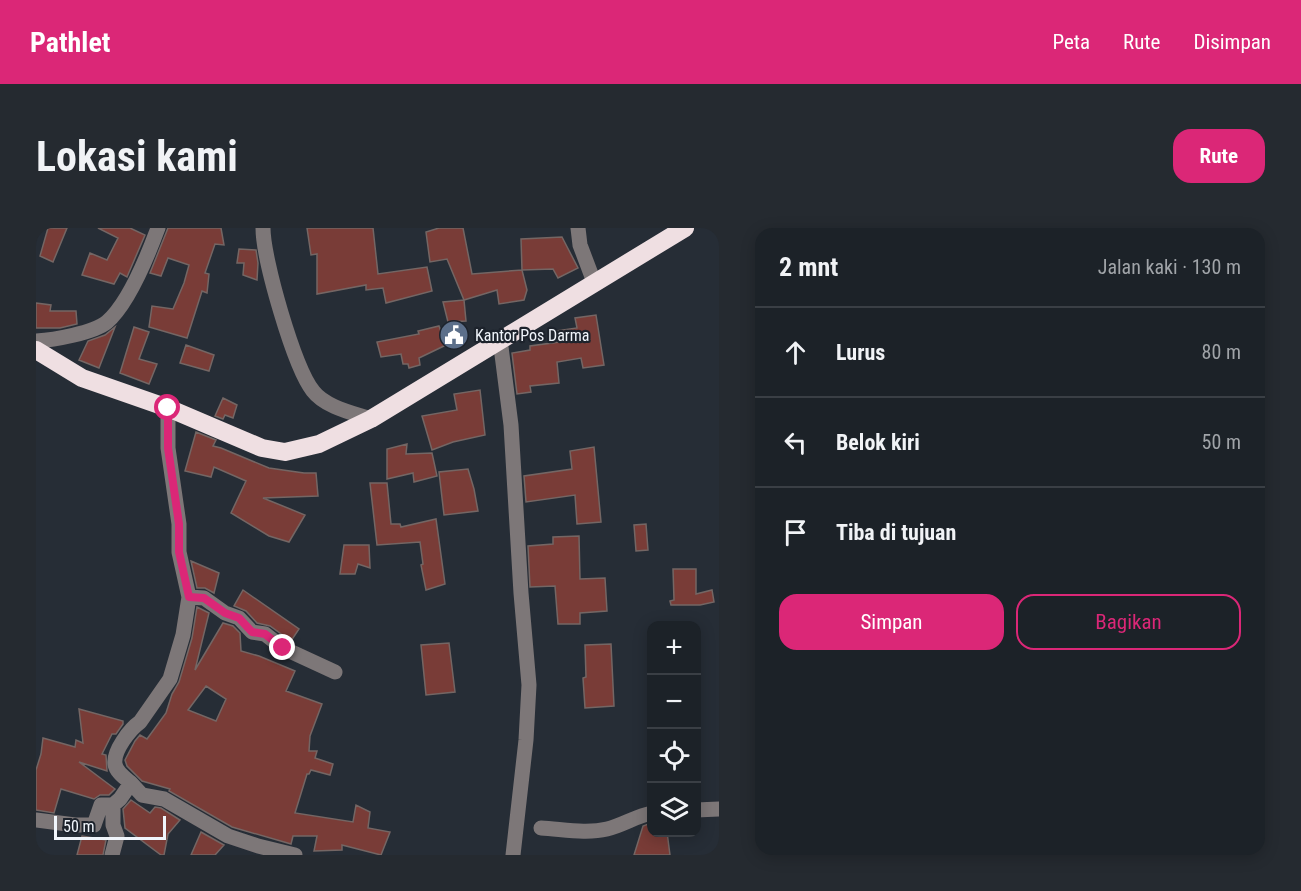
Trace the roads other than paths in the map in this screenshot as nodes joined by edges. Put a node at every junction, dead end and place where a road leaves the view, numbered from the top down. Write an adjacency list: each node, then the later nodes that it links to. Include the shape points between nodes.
1 (158, 228): 7 (street, via 146,260 120,307 107,322 92,330)
2 (263, 228): 10 (street, via 273,282 295,357 314,392 339,409)
3 (578, 228): 5 (street)
4 (685, 228): 5 (highway)
5 (594, 282): 6 (highway)
6 (500, 339): 10 (highway); 22 (street, via 511,425 529,685)
7 (36, 340)
8 (36, 350): 9 (highway, via 82,378)
9 (168, 408): 10 (highway, via 262,448 285,452 319,444); 11 (street, via 168,448 179,552)
10 (371, 419)
11 (189, 597): 12 (street, via 204,598 239,618 252,632 265,634 283,648); 13 (street, via 170,679 114,760 115,767)
12 (335, 672)
13 (131, 783): 14 (street); 21 (street, via 142,795 164,799 228,836)
14 (112, 805): 18 (street, via 101,805 94,825); 20 (street, via 117,836)
15 (719, 808): 16 (street)
16 (701, 810)
17 (647, 814): 19 (street, via 595,831)
18 (36, 820)
19 (541, 828)
20 (112, 855)
21 (295, 855)
22 (513, 855)

